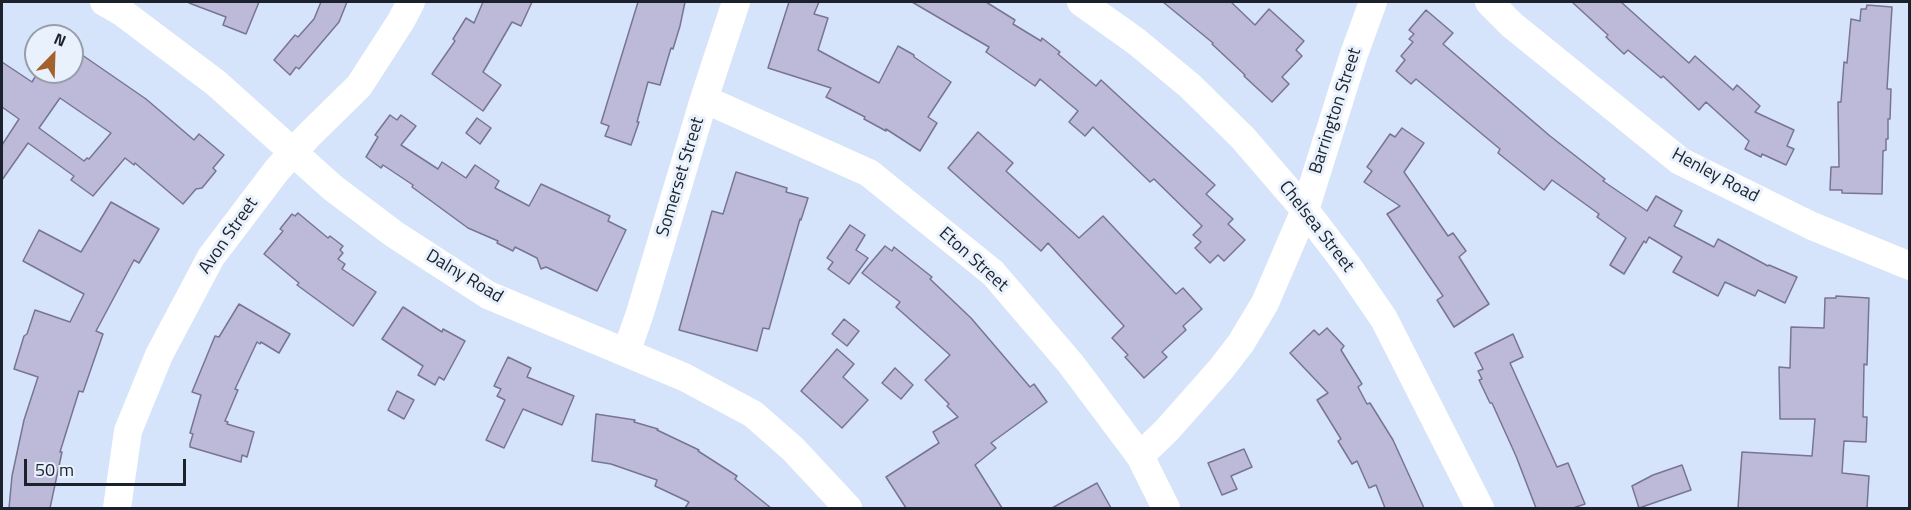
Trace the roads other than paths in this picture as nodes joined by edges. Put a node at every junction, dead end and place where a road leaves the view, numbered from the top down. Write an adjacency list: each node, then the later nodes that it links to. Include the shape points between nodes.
1 (104, 2): 8 (street, Dalny Road, via 216,83)
2 (411, 2): 8 (street, Avon Street, via 359,86)
3 (736, 2): 7 (street, Somerset Street)
4 (1081, 2): 9 (street, Chelsea Street, via 1190,86 1243,138)
5 (1373, 2): 9 (street, Barrington Street)
6 (1489, 2): 10 (street, Henley Road, via 1680,161 1812,226)
7 (704, 99): 11 (street, Somerset Street); 12 (street, Eton Street, via 869,173 993,273 1071,364)
8 (294, 152): 11 (street, Dalny Road, via 333,188 394,234 488,295); 13 (street, Avon Street, via 210,257 159,355 128,431)
9 (1305, 210): 12 (street, Barrington Street, via 1265,303 1241,343); 16 (street, Chelsea Street, via 1384,319)
10 (1910, 267)
11 (626, 353): 14 (street, Dalny Road, via 684,377 753,414 794,449)
12 (1140, 456): 15 (street, Eton Street)
13 (117, 508)
14 (848, 508)
15 (1166, 508)
16 (1480, 508)

